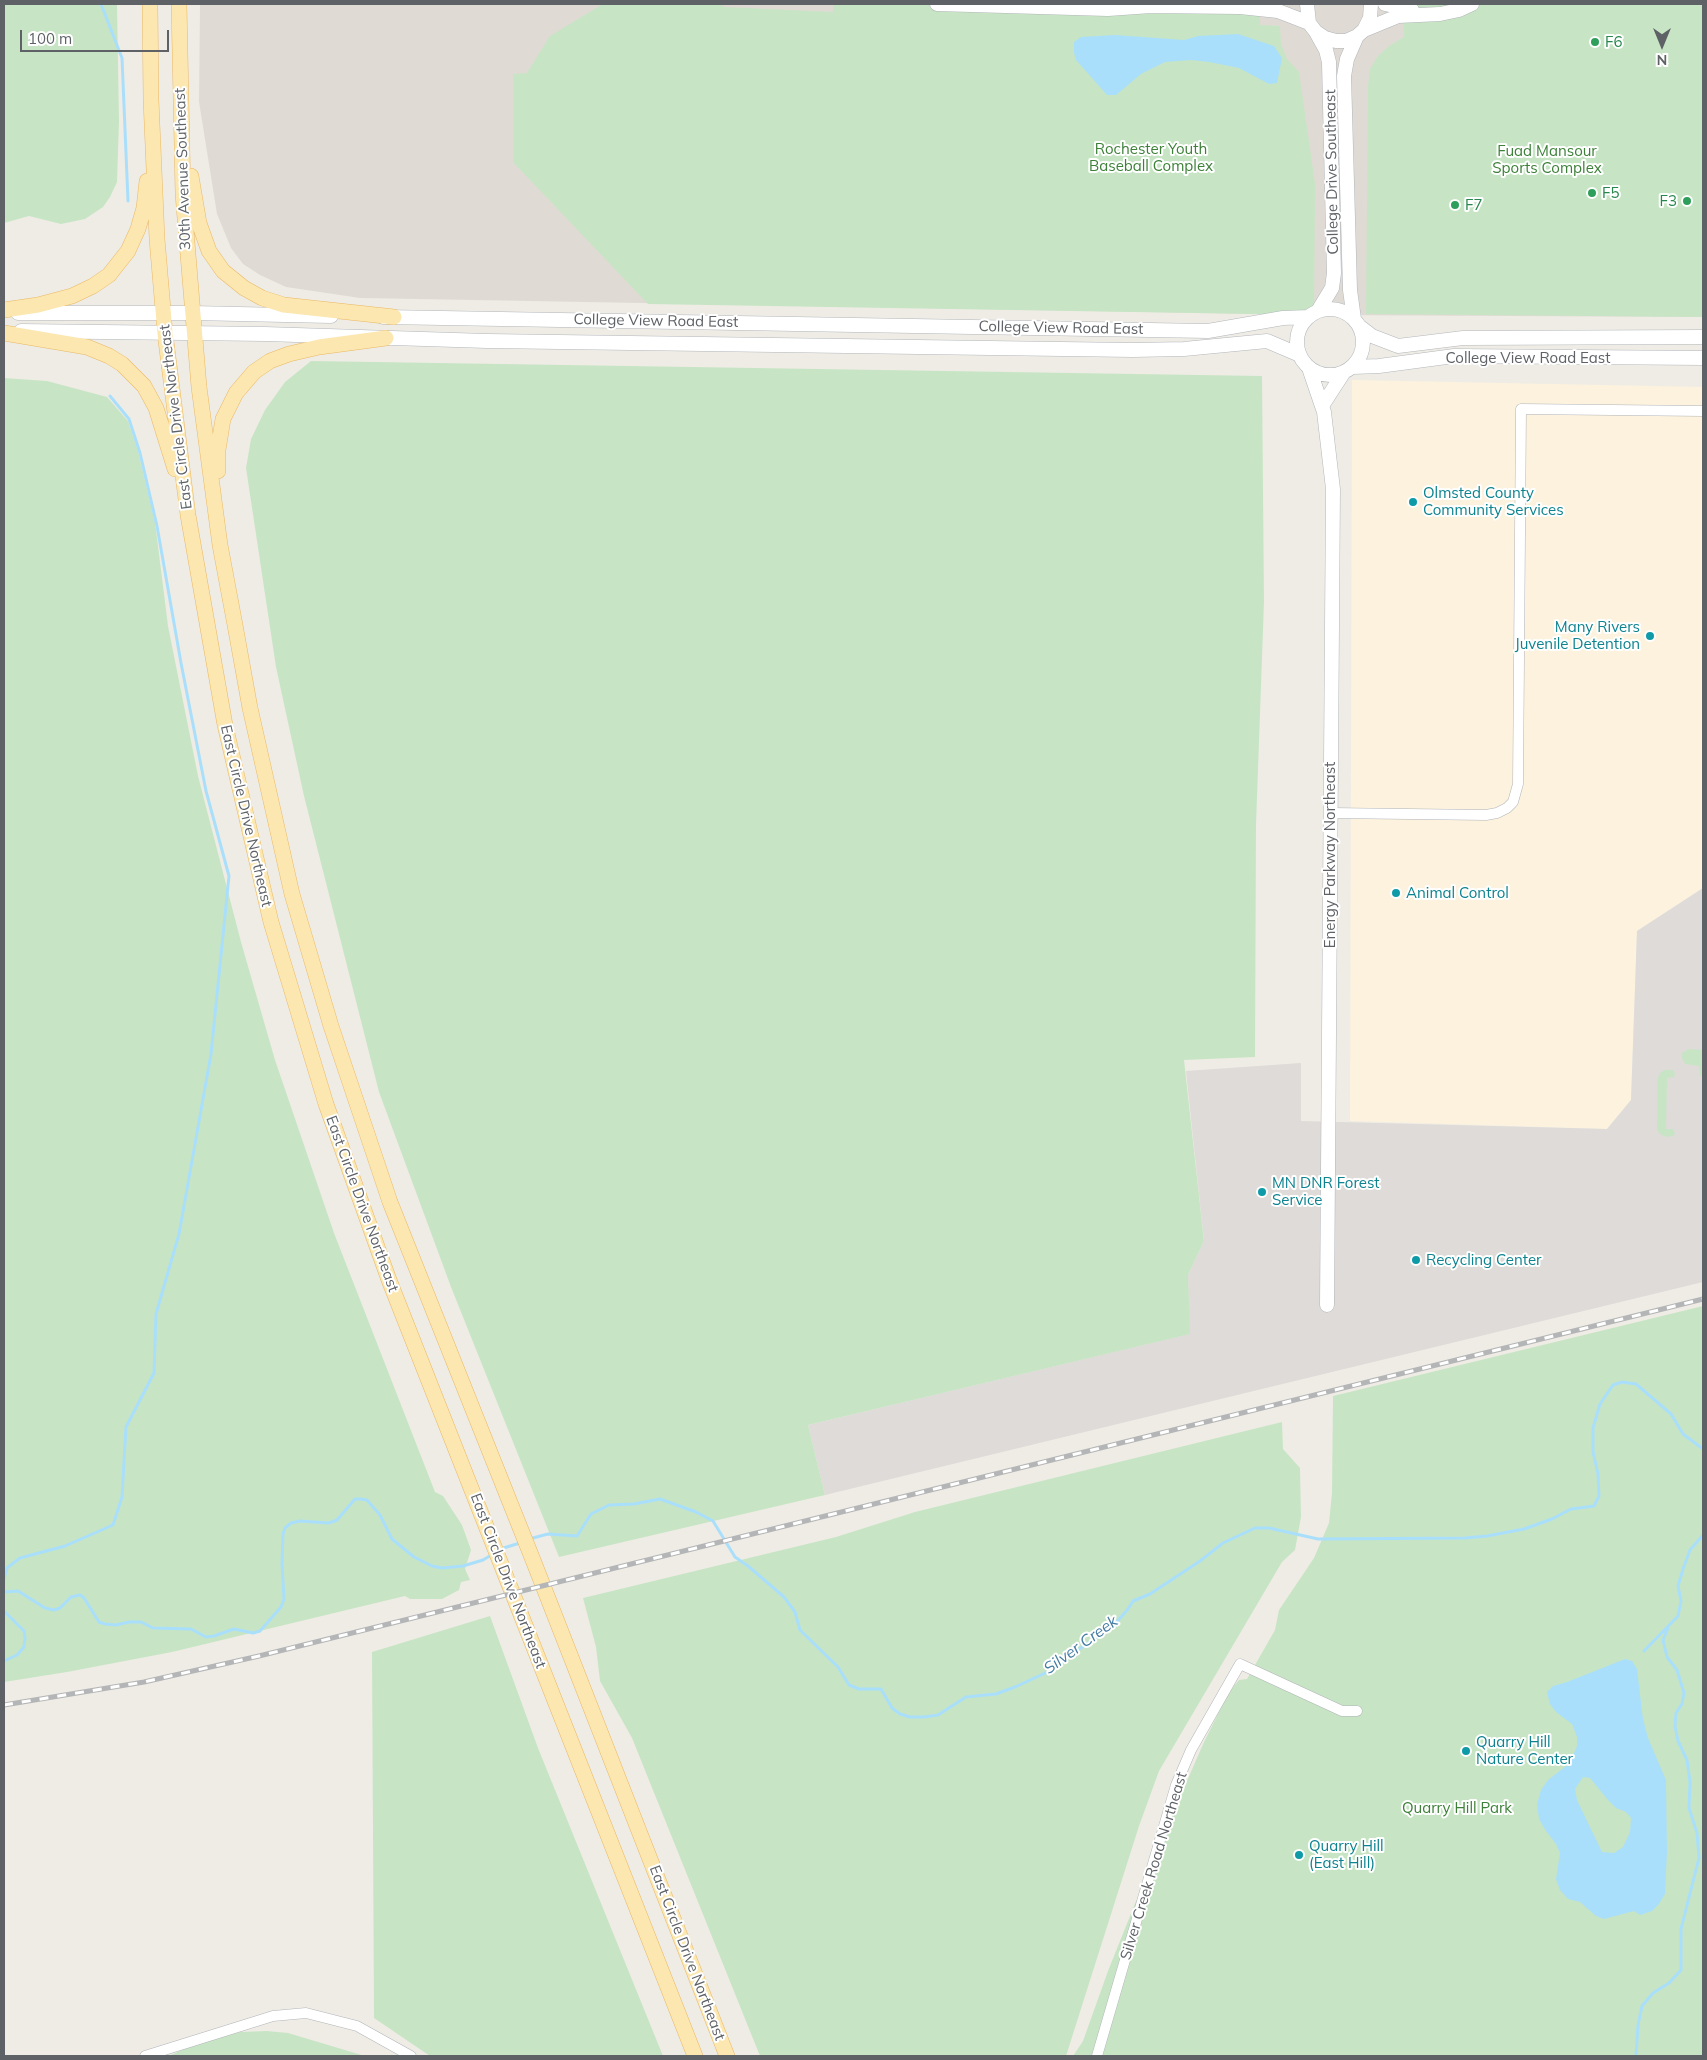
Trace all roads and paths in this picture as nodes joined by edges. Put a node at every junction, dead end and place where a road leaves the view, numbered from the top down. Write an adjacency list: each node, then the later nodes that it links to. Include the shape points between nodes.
1 (150, 4): 14 (main road, 30th Avenue Southeast)
2 (179, 4): 15 (main road, 30th Avenue Southeast)
3 (937, 4): 9 (main road, via 1108,9)
4 (1270, 4): 10 (main road)
5 (1307, 4): 12 (main road, College Drive Southeast)
6 (1371, 4): 13 (main road, College Drive Southeast, via 1370,18)
7 (1386, 4): 11 (main road)
8 (1472, 4): 11 (main road)
9 (1144, 5): 10 (main road)
10 (1240, 7): 12 (main road, via 1278,11)
11 (1440, 14): 13 (main road, via 1398,16)
12 (1312, 27): 13 (main road, via 1325,38 1336,41 1346,41); 19 (main road, College Drive Southeast, via 1326,50 1330,78 1334,273 1332,288)
13 (1361, 33): 21 (main road, College Drive Southeast, via 1347,59 1344,76 1350,290)
14 (151, 100): 16 (main road, via 144,208 132,244 120,264 93,286 72,296); 17 (main road, 30th Avenue Southeast)
15 (180, 105): 18 (main road, 30th Avenue Southeast); 20 (main road, via 199,223 209,251 223,271 244,288 284,305)
16 (4, 312): 17 (main road, College View Road East)
17 (164, 313): 18 (main road, College View Road East); 23 (main road, East Circle Drive Northeast)
18 (192, 313): 20 (main road, College View Road East); 24 (main road, 30th Avenue Southeast)
19 (1313, 314): 20 (main road, College View Road East, via 1208,331); 21 (main road, via 1337,310); 27 (main road, via 1301,326 1298,335)
20 (394, 317)
21 (1357, 323): 25 (main road, College View Road East, via 1372,336 1398,346 1463,338); 30 (main road, via 1362,333 1363,348)
22 (4, 332): 23 (main road, College View Road East); 33 (main road, via 87,347 109,356 132,373 144,386 156,408)
23 (166, 333): 24 (main road, College View Road East); 33 (main road, East Circle Drive Northeast)
24 (194, 333): 26 (main road, College View Road East); 34 (main road, East Circle Drive Northeast)
25 (1703, 337)
26 (386, 338): 27 (main road, College View Road East, via 1133,350 1267,342); 34 (main road, via 289,354 260,368 240,388 227,410 219,438)
27 (1300, 355): 29 (main road)
28 (1703, 358): 30 (main road, College View Road East, via 1454,356)
29 (1309, 368): 30 (main road, via 1320,374 1332,375); 31 (main road, Energy Parkway Northeast)
30 (1348, 369): 31 (main road)
31 (1322, 406): 35 (main road, Energy Parkway Northeast, via 1333,489)
32 (1703, 411): 35 (street, via 1521,409 1516,795 1508,808 1486,815)
33 (188, 515): 40 (main road, East Circle Drive Northeast, via 235,771 271,922 343,1155)
34 (220, 545): 41 (main road, East Circle Drive Northeast, via 250,708 292,894 331,1026 390,1202)
35 (1331, 813): 36 (main road, Energy Parkway Northeast)
36 (1327, 1305)
37 (1357, 1711): 42 (street, Silver Creek Road Northeast, via 1342,1710 1240,1664 1192,1750 1176,1786)
38 (145, 2056): 39 (street, via 273,2016 306,2013 357,2026)
39 (411, 2056)
40 (695, 2056)
41 (727, 2056)
42 (1097, 2056)

